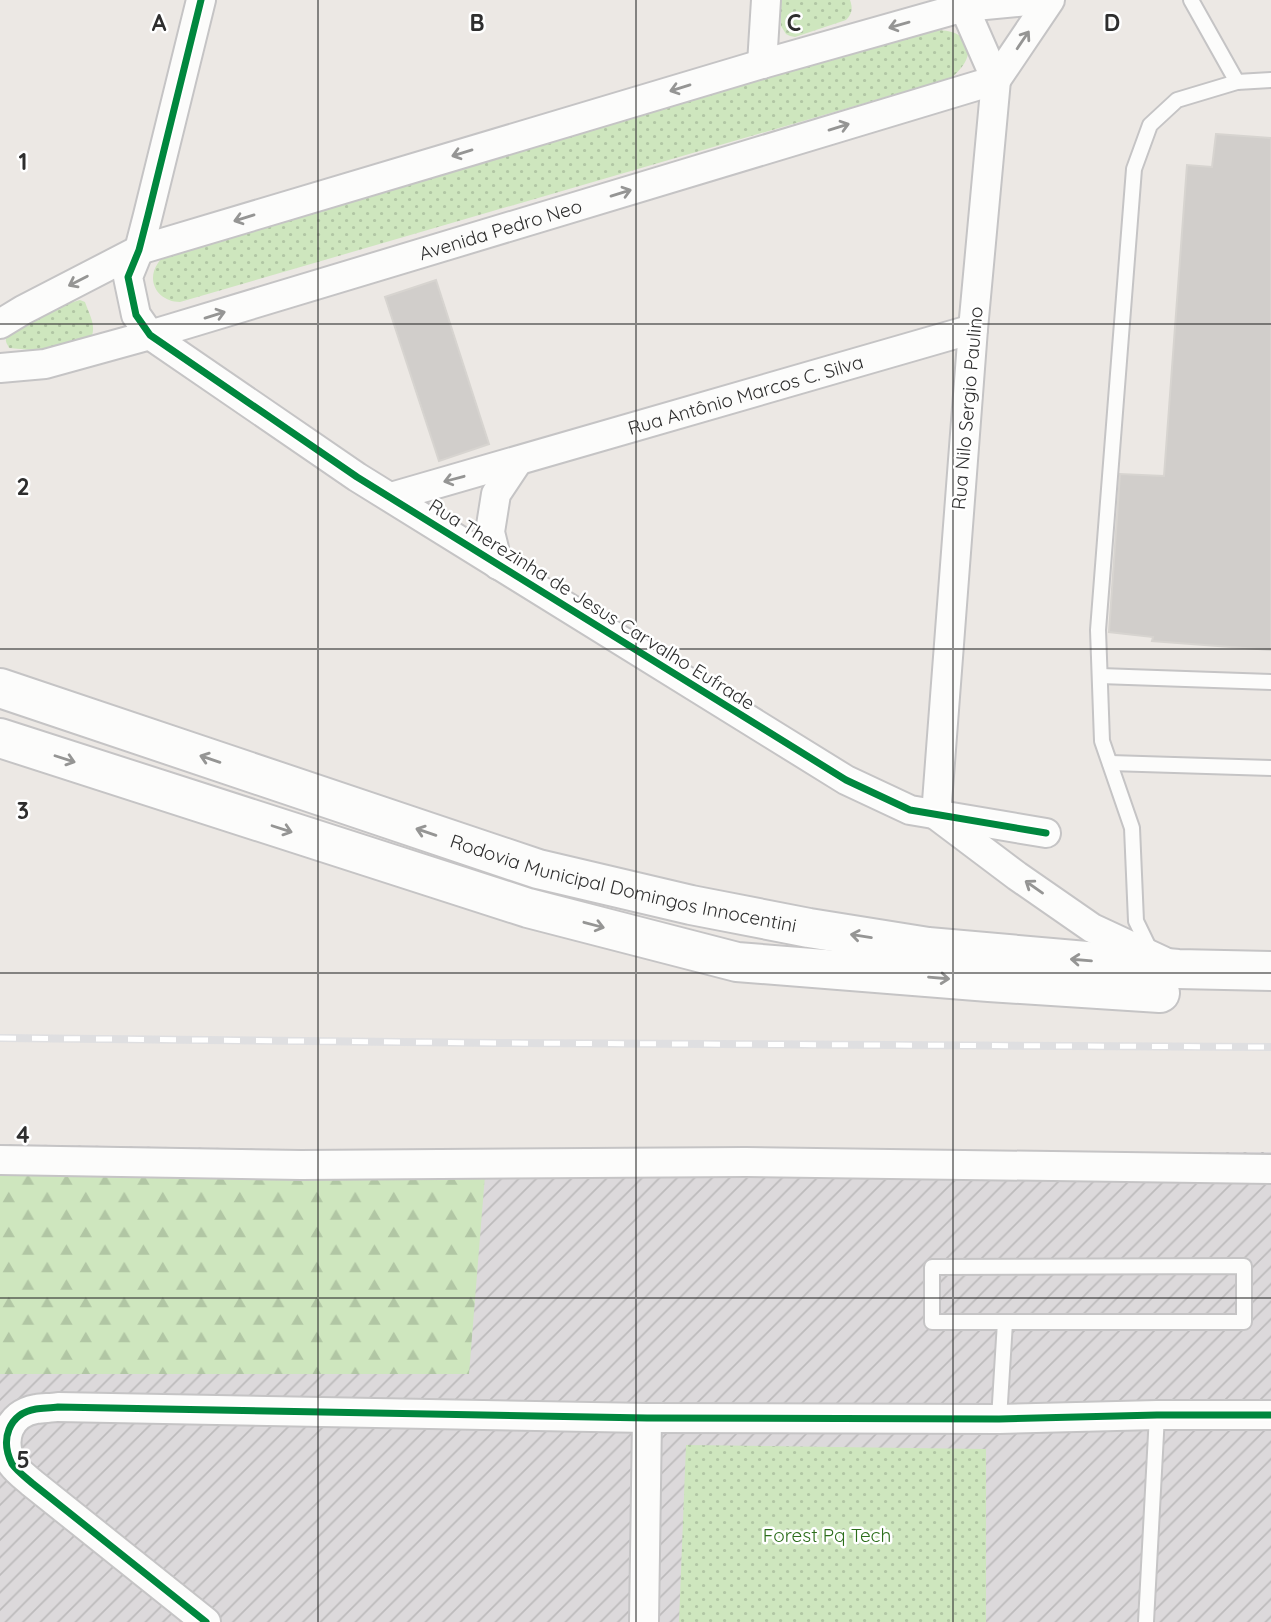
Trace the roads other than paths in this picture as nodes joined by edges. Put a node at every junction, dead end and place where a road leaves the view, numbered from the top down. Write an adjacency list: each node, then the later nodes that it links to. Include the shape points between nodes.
1 (201, 0): 12 (street)
2 (766, 0): 8 (street)
3 (932, 0): 7 (street)
4 (1038, 0): 7 (street)
5 (1050, 0): 9 (street, one-way to 5)
6 (1191, 0): 11 (lane)
7 (964, 7): 8 (street, one-way to 8); 9 (street, Rua Nilo Sergio Paulino)
8 (762, 64): 12 (street, one-way to 12)
9 (996, 80): 14 (street, Rua Nilo Sergio Paulino); 15 (street, Avenida Pedro Neo, one-way to 9)
10 (1271, 80): 11 (lane)
11 (1237, 82): 20 (lane, via 1177,100 1150,125 1135,169 1098,630)
12 (139, 250): 13 (street, one-way to 13); 15 (street, via 128,277 136,315)
13 (0, 324)
14 (973, 329): 17 (street, Rua Antônio Marcos C. Silva); 26 (street, Rua Nilo Sergio Paulino)
15 (150, 335): 16 (street, Avenida Pedro Neo, via 45,364); 18 (street, Rua Therezinha de Jesus Carvalho Eufrade)
16 (0, 368)
17 (518, 461): 18 (street, Rua Antônio Marcos C. Silva, one-way to 18); 19 (street, via 496,494 490,532)
18 (391, 497): 19 (street, Rua Therezinha de Jesus Carvalho Eufrade)
19 (498, 565): 26 (street, Rua Therezinha de Jesus Carvalho Eufrade, via 846,780 910,810)
20 (1100, 676): 21 (lane); 24 (lane, via 1102,741)
21 (1271, 681)
22 (0, 688): 28 (main road, Rodovia Municipal Domingos Innocentini, one-way to 22, via 928,947 796,926 605,886 537,869)
23 (0, 738): 30 (main road, one-way to 30, via 528,908 737,962 1198,996)
24 (1110, 763): 25 (lane); 28 (lane, via 1132,828 1136,922)
25 (1271, 768)
26 (936, 815): 27 (street, Rua Therezinha de Jesus Carvalho Eufrade); 28 (street, one-way to 26, via 1092,928)
27 (1046, 833)
28 (1165, 962): 29 (main road, Rodovia Municipal Domingos Innocentini)
29 (1271, 971)
30 (1271, 997)
31 (0, 1160): 32 (street)
32 (1271, 1169)
33 (1005, 1322): 33 (lane, via 1244,1322 1244,1266 932,1267 932,1322); 37 (lane)
34 (1157, 1415): 35 (street); 37 (street); 41 (lane)
35 (1271, 1415)
36 (647, 1418): 37 (street); 38 (street, via 58,1407 15,1417); 40 (street)
37 (999, 1419)
38 (2, 1437): 39 (street, via 13,1466)
39 (206, 1622)
40 (644, 1622)
41 (1146, 1622)

